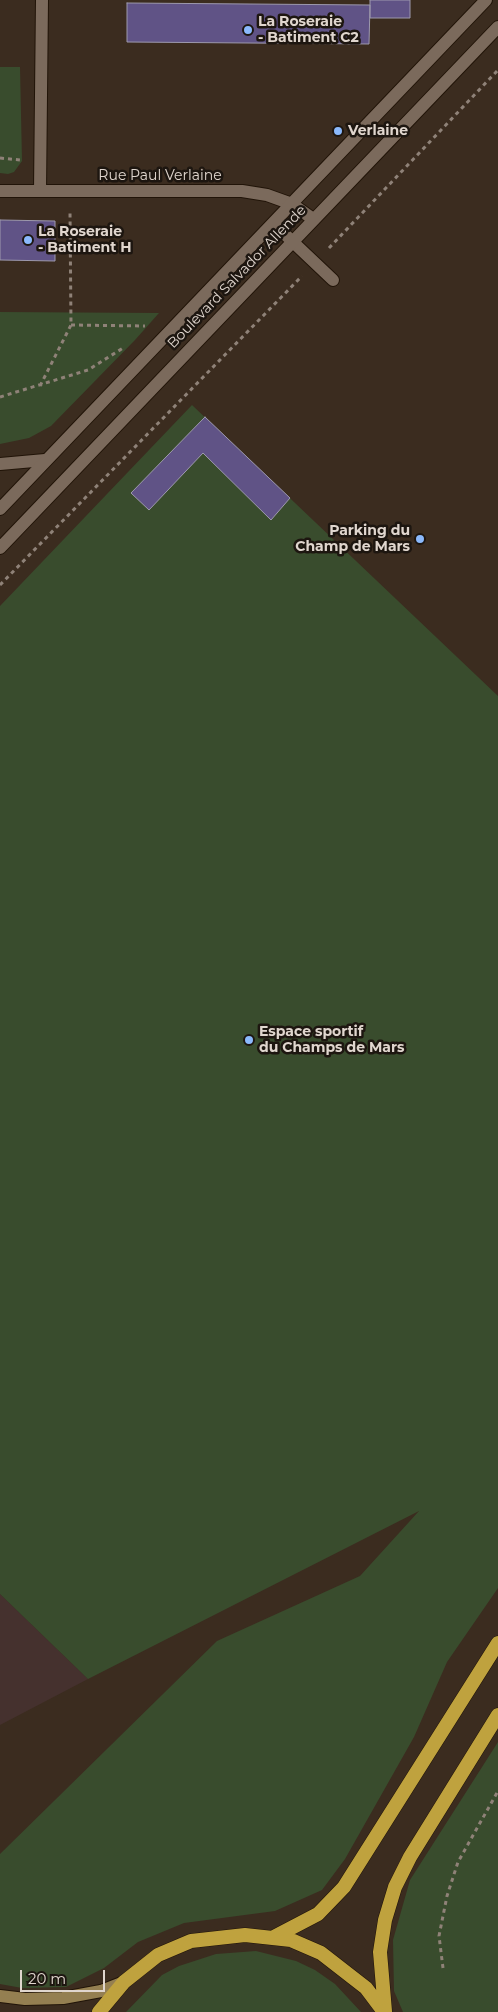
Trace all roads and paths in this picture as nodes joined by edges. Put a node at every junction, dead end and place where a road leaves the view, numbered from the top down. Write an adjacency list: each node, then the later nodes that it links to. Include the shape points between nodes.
1 (42, 0): 6 (street)
2 (486, 0): 8 (street, Boulevard Salvador Allende)
3 (498, 27): 9 (street, Boulevard Salvador Allende)
4 (498, 70): 12 (path)
5 (0, 191): 6 (street, Rue Paul Verlaine)
6 (40, 191): 7 (street, Rue Paul Verlaine)
7 (70, 191): 8 (street, Rue Paul Verlaine, via 242,191); 14 (path)
8 (292, 204): 9 (street, Rue Paul Verlaine); 10 (street, Boulevard Salvador Allende)
9 (313, 219): 11 (street, Boulevard Salvador Allende)
10 (274, 224): 11 (street); 19 (street, Boulevard Salvador Allende)
11 (292, 241): 12 (street); 22 (street, Boulevard Salvador Allende)
12 (314, 263): 13 (street); 23 (path)
13 (333, 280)
14 (71, 325): 15 (path); 17 (path)
15 (149, 326)
16 (128, 345): 17 (path, via 88,370)
17 (40, 386): 18 (path)
18 (0, 397)
19 (45, 460): 20 (street); 21 (street, Boulevard Salvador Allende)
20 (0, 464)
21 (0, 509)
22 (0, 548)
23 (0, 585)
24 (498, 1643): 27 (highway, via 344,1887 318,1914)
25 (498, 1715): 32 (highway, via 410,1857 395,1887 380,1952)
26 (498, 1791): 28 (path, via 458,1862 447,1896 439,1936)
27 (274, 1937): 29 (highway, via 245,1935 191,1941 158,1955); 32 (highway, via 307,1946 337,1964 366,1988)
28 (443, 1968)
29 (124, 1982): 30 (main road, via 63,1998); 31 (highway)
30 (0, 1996)
31 (99, 2012)
32 (384, 2012)

